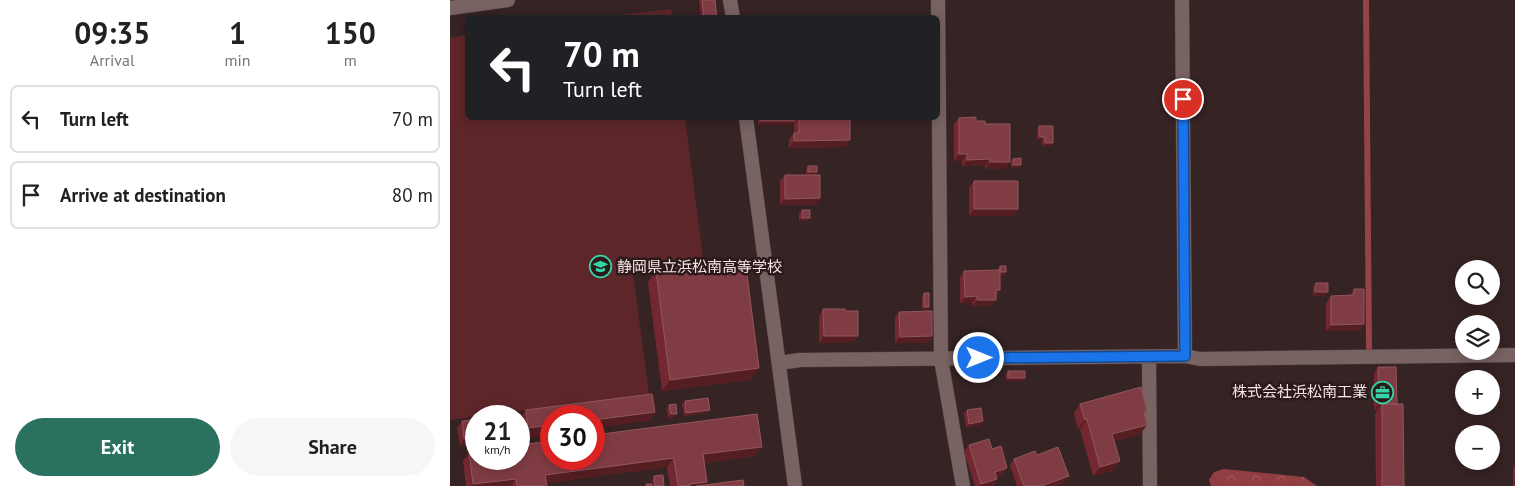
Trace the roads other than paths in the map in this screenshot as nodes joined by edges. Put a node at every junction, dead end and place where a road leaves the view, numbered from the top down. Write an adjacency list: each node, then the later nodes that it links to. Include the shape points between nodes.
1 (508, 0): 5 (street)
2 (730, 0): 6 (street)
3 (938, 0): 7 (street)
4 (1182, 0): 11 (street)
5 (450, 8)
6 (732, 15)
7 (938, 15)
8 (746, 120): 14 (street)
9 (939, 120): 13 (street)
10 (1515, 355): 11 (street, via 1200,359)
11 (1185, 356): 12 (street)
12 (1150, 357): 13 (street); 17 (street)
13 (941, 359): 14 (street); 16 (street)
14 (779, 363): 15 (street)
15 (796, 486)
16 (963, 486)
17 (1150, 486)

